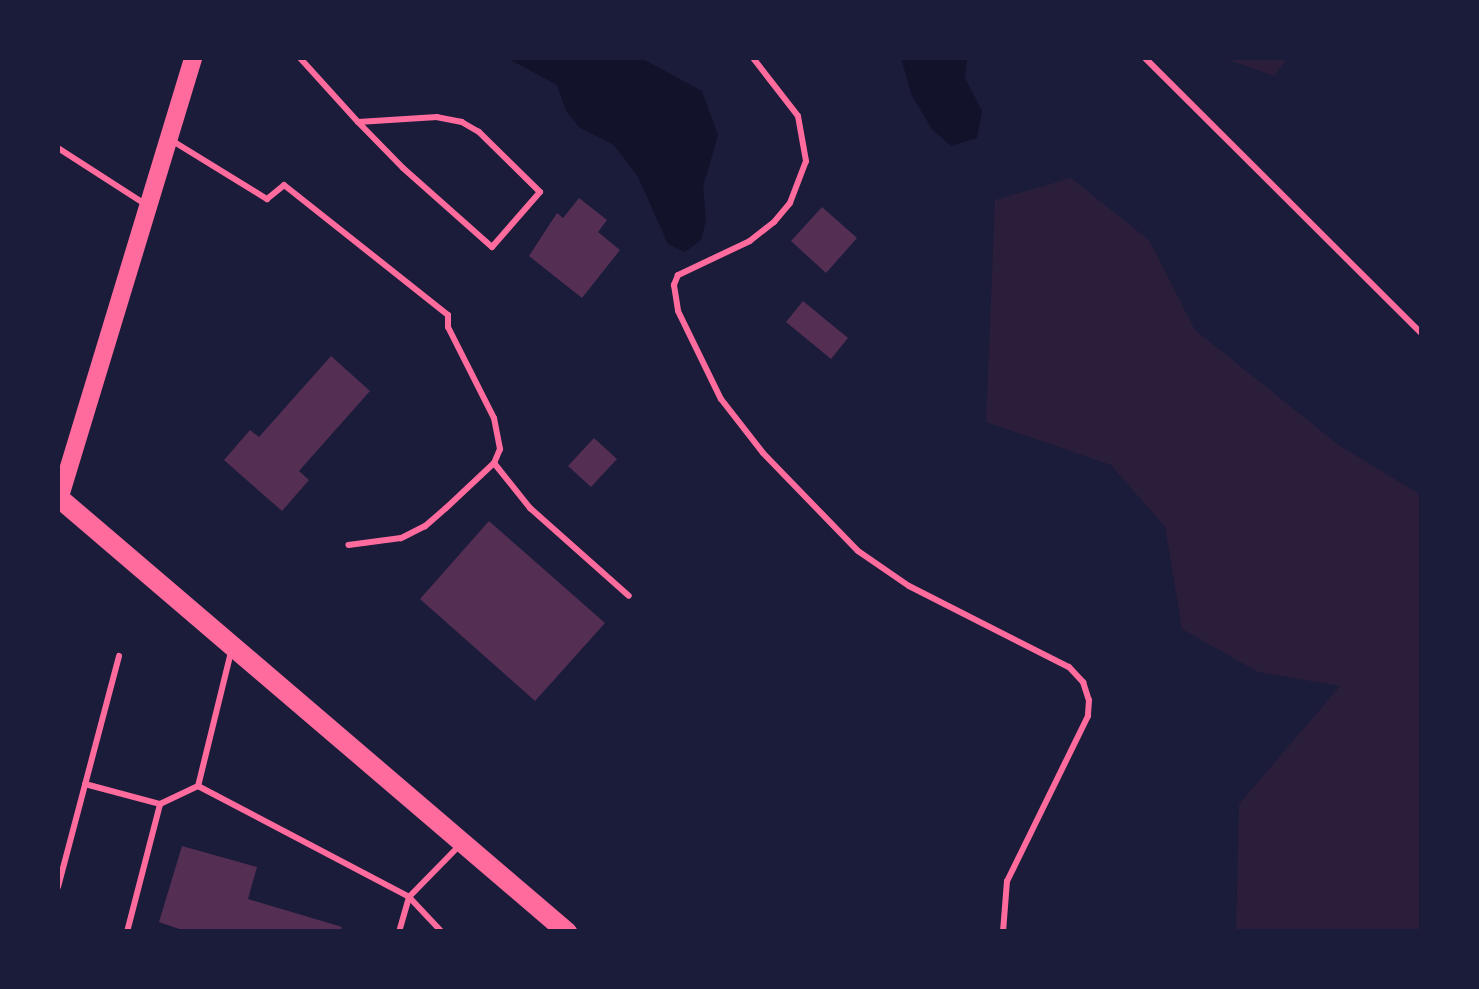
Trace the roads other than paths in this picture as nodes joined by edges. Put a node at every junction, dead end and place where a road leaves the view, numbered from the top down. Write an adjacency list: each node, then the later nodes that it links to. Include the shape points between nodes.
1 (192, 58): 6 (street)
2 (300, 58): 5 (lane)
3 (753, 58): 26 (lane, via 798,116 806,161 790,203 774,222 728,253 678,274 674,284 678,312 721,399 751,440 858,551 908,586 1069,667 1089,700 1088,716 1007,881)
4 (1145, 58): 9 (lane)
5 (358, 122): 5 (lane, via 492,247 540,192 462,122 437,116)
6 (168, 138): 8 (street); 10 (lane, via 267,199 284,185 448,315 494,418 500,449)
7 (58, 148): 8 (lane)
8 (147, 205): 11 (street)
9 (1422, 334)
10 (494, 462): 12 (lane, via 426,526 376,544); 13 (lane, via 530,508)
11 (58, 499): 14 (main road)
12 (348, 545)
13 (629, 596)
14 (232, 646): 17 (lane); 19 (main road)
15 (119, 656): 16 (lane)
16 (85, 784): 18 (lane); 20 (lane)
17 (198, 786): 18 (lane); 21 (lane)
18 (160, 804): 22 (lane)
19 (462, 842): 21 (lane); 25 (main road)
20 (58, 886)
21 (409, 897): 23 (lane); 24 (lane)
22 (127, 932)
23 (399, 932)
24 (442, 932)
25 (567, 932)
26 (1003, 932)

